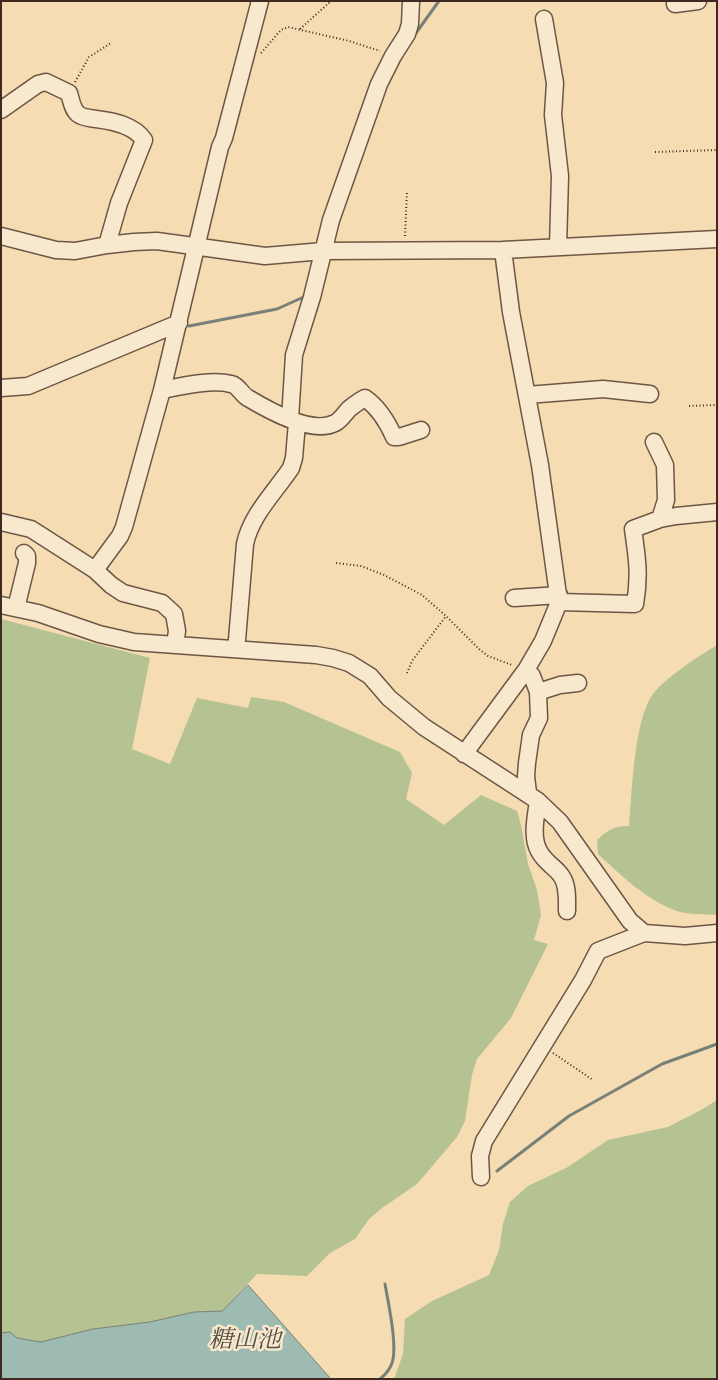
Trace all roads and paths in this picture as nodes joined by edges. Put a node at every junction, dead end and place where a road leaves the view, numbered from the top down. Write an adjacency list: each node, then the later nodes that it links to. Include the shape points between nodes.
1 (260, 1): 19 (street)
2 (331, 1): 7 (path)
3 (411, 1): 9 (street, via 407,34)
4 (698, 1): 5 (street)
5 (675, 4)
6 (544, 19): 20 (street, via 555,83 553,114 560,176)
7 (300, 29): 9 (path); 10 (path, via 281,30)
8 (110, 43): 11 (path, via 89,57)
9 (393, 56): 23 (street, via 379,84)
10 (257, 57)
11 (69, 92): 12 (street, via 46,82 38,84); 18 (street, via 78,114 85,118 119,122 144,140 119,203)
12 (1, 110)
13 (717, 150): 14 (path)
14 (655, 152)
15 (407, 192): 21 (path, via 405,237)
16 (1, 236): 18 (street, via 56,250 75,251)
17 (717, 239): 20 (street)
18 (107, 245): 19 (street, via 157,241)
19 (196, 246): 23 (street, via 265,256); 24 (street)
20 (558, 247): 22 (street)
21 (409, 250): 22 (street); 23 (street)
22 (503, 250): 28 (street, via 511,312)
23 (322, 251): 31 (street, via 294,355)
24 (179, 323): 25 (street, via 28,386); 26 (street)
25 (1, 388)
26 (162, 390): 31 (street, via 200,383 229,383 247,398); 39 (street, via 124,527)
27 (650, 394): 28 (street, via 603,389)
28 (528, 395): 41 (street)
29 (717, 405): 30 (path)
30 (689, 406)
31 (293, 421): 32 (street, via 319,425 335,423 365,398 385,418 394,437); 45 (street, via 294,458 291,468 247,532)
32 (421, 430)
33 (654, 442): 35 (street, via 665,465 666,500)
34 (717, 512): 35 (street)
35 (660, 520): 41 (street, via 633,529 639,562 635,604)
36 (1, 522): 39 (street, via 31,528)
37 (24, 553): 42 (street, via 27,563)
38 (336, 563): 43 (path, via 361,566 384,575 422,595)
39 (95, 570): 44 (street, via 122,593 162,603 174,614)
40 (514, 598): 41 (street)
41 (559, 599): 46 (street, via 543,641)
42 (9, 607): 44 (street, via 134,642)
43 (446, 616): 46 (path, via 488,656); 47 (path, via 412,661)
44 (176, 645): 45 (street)
45 (235, 649): 50 (street, via 316,655 349,663 370,676 389,698 424,727)
46 (526, 670): 49 (street); 50 (street)
47 (407, 673)
48 (578, 683): 49 (street)
49 (538, 692): 51 (street, via 539,718 531,735 526,763 526,776)
50 (464, 754): 51 (street)
51 (533, 797): 52 (street, via 538,850 562,876 567,889); 53 (street, via 560,822 630,921)
52 (567, 911)
53 (644, 933): 54 (street, via 685,936); 55 (street, via 598,951)
54 (717, 933)
55 (543, 1047): 56 (path); 57 (street, via 484,1141 480,1156)
56 (593, 1080)
57 (481, 1177)

